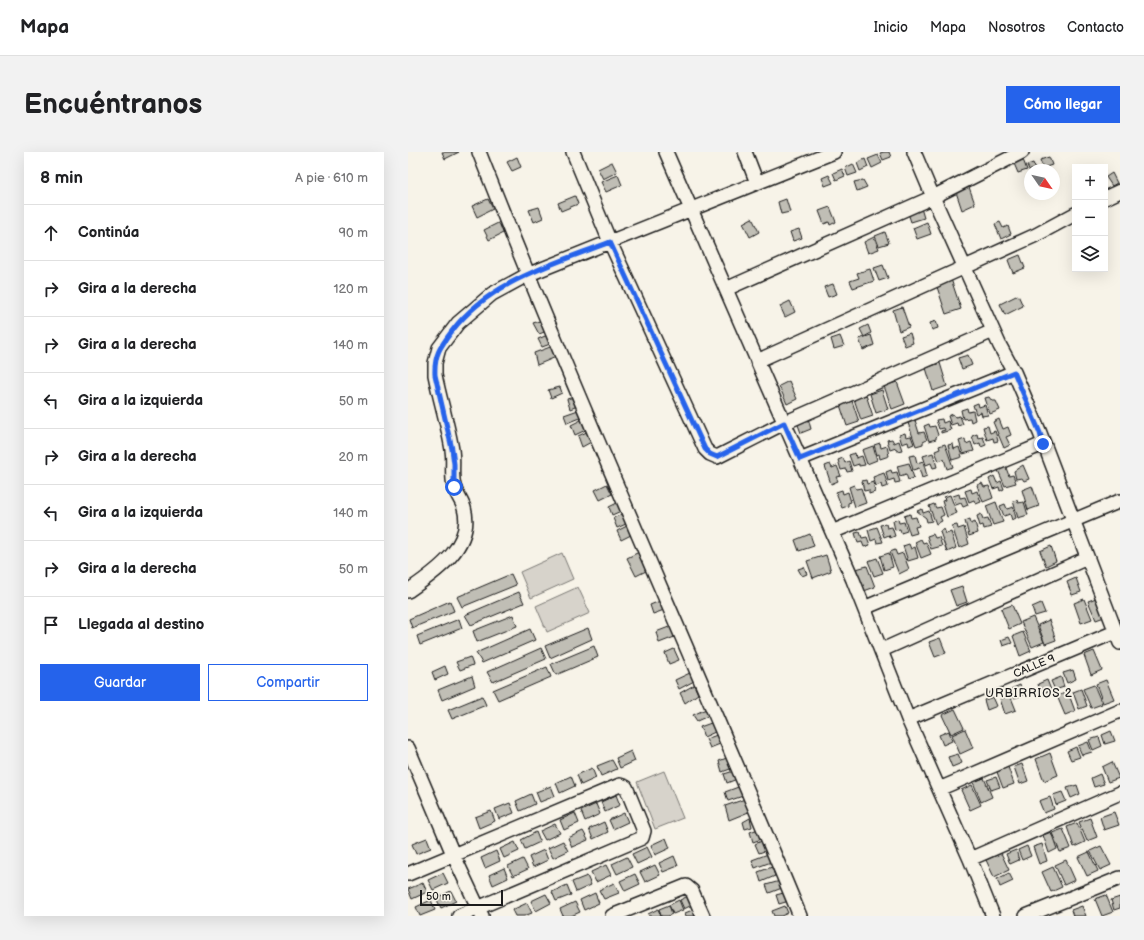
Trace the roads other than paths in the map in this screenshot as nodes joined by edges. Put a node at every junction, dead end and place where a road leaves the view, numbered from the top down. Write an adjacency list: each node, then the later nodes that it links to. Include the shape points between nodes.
1 (479, 152): 16 (street)
2 (573, 152): 14 (street)
3 (666, 152): 12 (street)
4 (745, 152): 8 (street)
5 (834, 152): 8 (street)
6 (914, 152): 11 (street)
7 (1022, 152): 11 (street)
8 (757, 183): 12 (street)
9 (1120, 190): 10 (street)
10 (1108, 196)
11 (932, 197): 15 (street); 17 (street)
12 (690, 210): 14 (street); 17 (street)
13 (1072, 216): 15 (street)
14 (610, 242): 16 (street); 21 (street, via 708,452 717,457)
15 (965, 267): 18 (street); 19 (street)
16 (527, 275): 28 (street, via 492,294 458,323 440,348 435,363 435,375 452,449 454,487 464,508 466,520 456,549 445,562); 45 (street)
17 (726, 289): 19 (street)
18 (993, 331): 20 (street); 21 (street)
19 (757, 360): 21 (street)
20 (1014, 372): 22 (street); 23 (street)
21 (784, 423): 23 (street)
22 (1043, 444): 25 (street); 26 (street)
23 (800, 459): 26 (street)
24 (1120, 501): 25 (street)
25 (1073, 521): 27 (street); 29 (street)
26 (832, 532): 29 (street)
27 (1087, 558): 30 (street); 31 (street)
28 (408, 591)
29 (864, 608): 31 (street)
30 (1118, 637): 33 (street, CALLE 9)
31 (882, 650): 33 (street)
32 (1120, 711): 35 (street)
33 (908, 719): 35 (street)
34 (408, 748): 37 (street)
35 (939, 789): 38 (street)
36 (1120, 793): 38 (street)
37 (453, 854): 39 (street); 41 (street); 41 (street, via 620,785 628,789 644,831 642,838)
38 (970, 859): 46 (street)
39 (408, 874)
40 (1120, 878): 47 (street)
41 (480, 912): 42 (street)
42 (459, 916)
43 (612, 916): 44 (street, via 686,886 692,891)
44 (703, 916)
45 (800, 916)
46 (993, 916)
47 (1026, 916)

